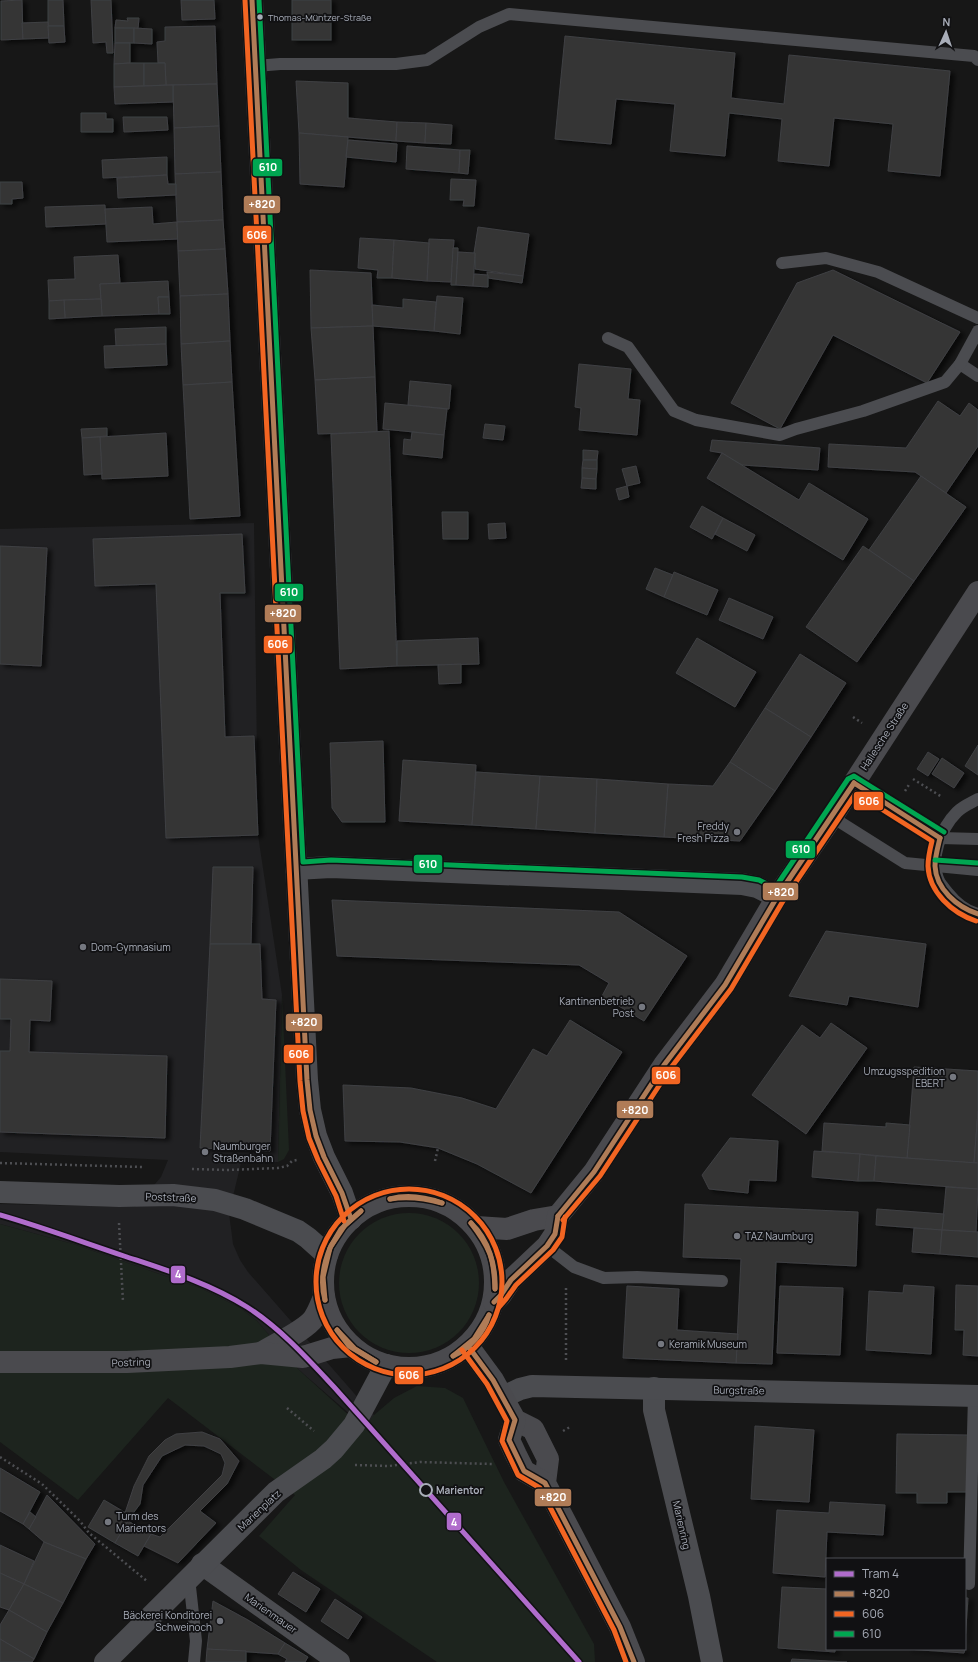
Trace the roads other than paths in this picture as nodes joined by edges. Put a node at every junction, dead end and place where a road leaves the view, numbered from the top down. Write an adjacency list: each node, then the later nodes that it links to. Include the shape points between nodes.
1 (252, 0): 3 (street)
2 (978, 60): 3 (lane, via 974,56 509,14 479,27 427,60 396,64)
3 (256, 66): 17 (street)
4 (782, 262): 5 (lane, via 826,258 878,272)
5 (978, 318)
6 (978, 331): 8 (lane)
7 (608, 338): 8 (lane, via 628,347 674,411 696,420 780,435 864,411 945,382)
8 (960, 364): 9 (lane)
9 (978, 376)
10 (978, 592): 11 (main road, Hallesche Straße)
11 (854, 782): 13 (main road, Hallesche Straße); 14 (lane)
12 (978, 799): 14 (lane, via 958,811)
13 (832, 817): 16 (lane, via 905,862); 19 (main road, Hallesche Straße)
14 (940, 838): 15 (lane); 16 (lane)
15 (978, 839)
16 (935, 866): 18 (lane); 20 (lane, via 939,881 955,902)
17 (296, 869): 19 (street, via 331,867 742,884 757,887); 23 (street, via 307,1080 313,1127)
18 (978, 870)
19 (777, 897): 22 (main road, Hallesche Straße, via 725,985 664,1065 594,1172)
20 (978, 914)
21 (0, 1192): 26 (street, Poststraße, via 119,1196 180,1195 226,1202 298,1231)
22 (558, 1216): 24 (main road, via 534,1220 507,1229); 25 (main road, via 555,1234)
23 (351, 1219): 24 (main road, via 363,1209 382,1201 402,1196 419,1196 450,1206); 26 (main road, via 334,1239)
24 (476, 1227): 29 (main road, via 488,1246 495,1267)
25 (547, 1246): 27 (lane, via 574,1266 604,1278); 29 (main road, via 511,1280)
26 (328, 1255): 28 (main road, via 323,1276)
27 (722, 1281)
28 (324, 1297): 30 (main road, via 334,1324); 32 (main road, Postring, via 311,1322)
29 (494, 1302): 31 (main road, via 483,1327)
30 (351, 1346): 32 (main road, Postring, via 332,1348 303,1357); 34 (main road, via 364,1356)
31 (468, 1346): 34 (main road, via 449,1359 427,1367 407,1369); 37 (main road)
32 (261, 1353): 33 (main road, Postring, via 127,1362)
33 (0, 1362)
34 (386, 1365): 38 (street, Marienplatz, via 354,1425 334,1448 276,1492)
35 (654, 1388): 36 (street, Burgstraße); 37 (street, Burgstraße, via 532,1386); 44 (street, Marienring, via 654,1410 699,1596)
36 (976, 1396): 39 (lane)
37 (503, 1397): 43 (main road, via 514,1420 533,1429 548,1459 545,1483 620,1627)
38 (195, 1571): 40 (street, Marienplatz); 41 (lane); 42 (street, Marienmauer)
39 (969, 1584)
40 (105, 1662)
41 (194, 1662)
42 (339, 1662)
43 (634, 1662)
44 (712, 1662)

